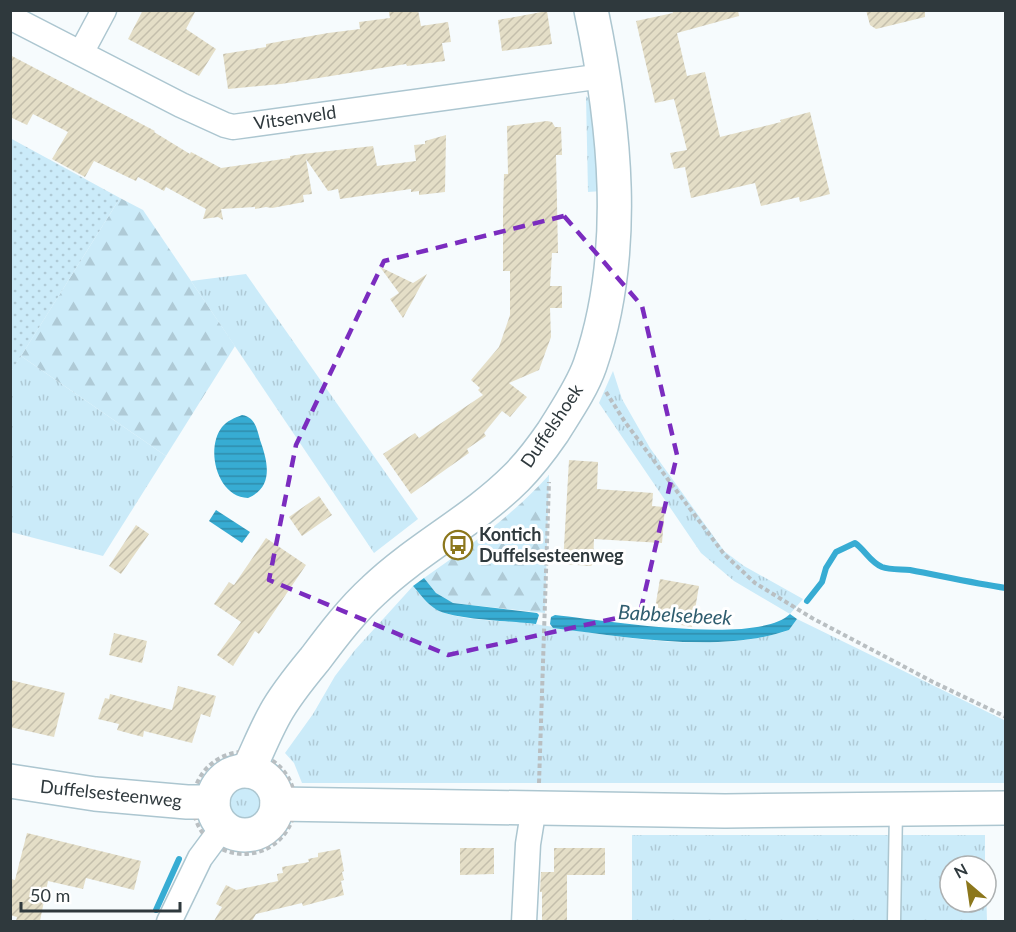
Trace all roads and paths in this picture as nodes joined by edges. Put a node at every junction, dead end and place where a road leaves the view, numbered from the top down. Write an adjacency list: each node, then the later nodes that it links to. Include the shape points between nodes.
1 (104, 10): 4 (street)
2 (591, 10): 5 (street, Duffelshoek)
3 (10, 17): 4 (street, Vitsenveld)
4 (81, 53): 5 (street, Vitsenveld, via 233,127)
5 (603, 75): 6 (street, Duffelshoek, via 613,182 614,253 604,315)
6 (590, 366): 7 (street, Duffelshoek, via 568,410); 8 (path, via 625,422 724,554 755,583 812,618)
7 (541, 449): 9 (street, Duffelshoek, via 477,513 375,589 346,618 276,712); 12 (path, via 549,475 538,793)
8 (1005, 717)
9 (252, 762): 11 (street, via 257,773); 11 (path, via 269,758 285,771 294,790); 15 (street, via 220,782); 15 (path, via 243,752 230,753 212,763 200,777 194,790)
10 (10, 781): 15 (street, Duffelsesteenweg)
11 (287, 804): 12 (street); 15 (street, Duffelsesteenweg, via 268,826 245,836); 15 (path, via 294,818 288,831 266,850 252,854 223,850)
12 (534, 807): 14 (street); 17 (street)
13 (1005, 808): 14 (street)
14 (896, 809): 18 (lane)
15 (210, 818): 16 (street, via 195,867)
16 (169, 921)
17 (524, 921)
18 (894, 921)

